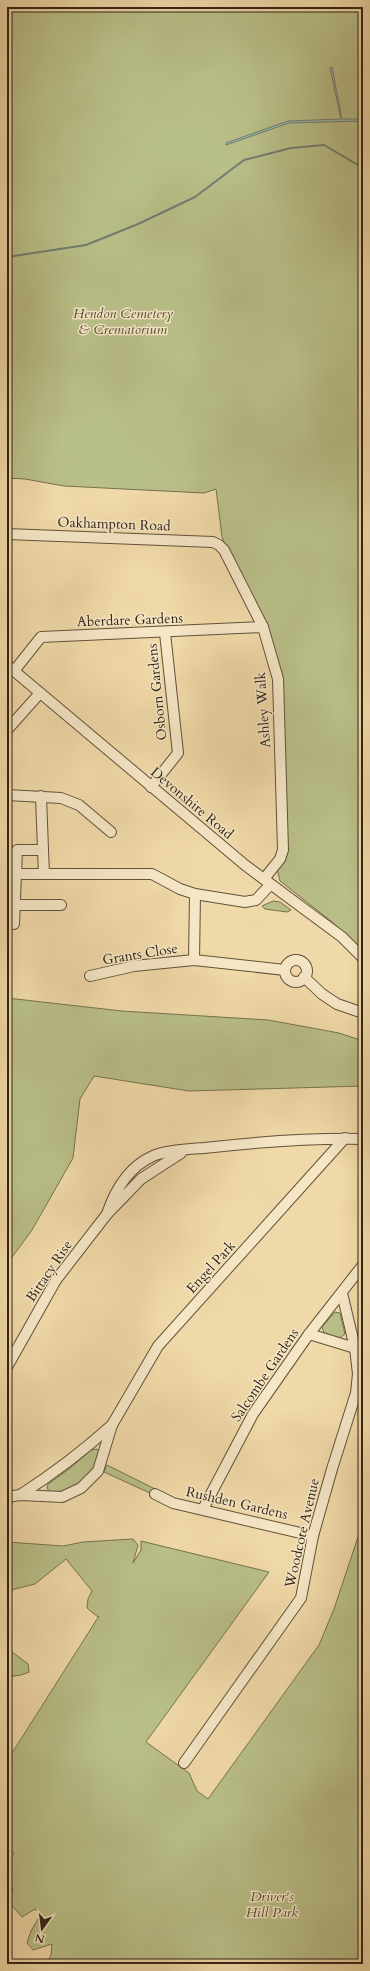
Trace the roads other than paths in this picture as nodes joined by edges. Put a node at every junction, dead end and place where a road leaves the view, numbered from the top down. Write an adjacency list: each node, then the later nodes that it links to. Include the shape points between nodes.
1 (7, 534): 2 (street, Oakhampton Road, via 213,542)
2 (219, 545): 3 (street, Ashley Walk, via 224,550)
3 (263, 627): 4 (street, Aberdare Gardens); 16 (street, Ashley Walk, via 278,679 283,850)
4 (165, 633): 5 (street, Aberdare Gardens, via 41,637); 8 (street, Osborn Gardens, via 178,754)
5 (11, 668): 6 (street, Devonshire Road)
6 (40, 693): 7 (street); 8 (street, Devonshire Road)
7 (7, 730)
8 (151, 787): 16 (street, Devonshire Road)
9 (7, 796): 10 (street)
10 (41, 796): 11 (street, via 61,798 79,805); 13 (street)
11 (111, 832)
12 (12, 850): 13 (street); 14 (street)
13 (43, 850): 15 (street)
14 (16, 874): 15 (street, Ashley Walk); 18 (street)
15 (44, 874): 17 (street, Ashley Walk, via 152,874)
16 (267, 882): 17 (street, Ashley Walk, via 264,894 251,902); 21 (street, Devonshire Road, via 342,937)
17 (194, 894): 22 (street, Grants Close)
18 (15, 905): 19 (street); 20 (street, via 14,924)
19 (61, 905)
20 (7, 924)
21 (363, 958)
22 (194, 960): 23 (street, Grants Close); 24 (street, Grants Close, via 134,966)
23 (285, 970): 25 (street, via 292,981); 25 (street, via 290,962 300,961 306,968)
24 (90, 976)
25 (304, 977): 26 (street, via 337,1004)
26 (363, 1012)
27 (345, 1138): 28 (street, Bittacy Rise); 33 (street, Bittacy Rise, via 248,1143 153,1156 130,1172 115,1192 106,1214 56,1280); 34 (street, Engel Park, via 158,1346)
28 (363, 1139)
29 (363, 1265): 30 (street, Salcombe Gardens)
30 (342, 1293): 31 (street, Salcombe Gardens); 32 (street, Woodcote Avenue)
31 (309, 1334): 32 (street); 38 (street, Salcombe Gardens, via 253,1414)
32 (355, 1348): 39 (street, Woodcote Avenue, via 358,1374 356,1393)
33 (7, 1367)
34 (112, 1425): 36 (street, Engel Park, via 87,1448); 36 (street, Engel Park, via 98,1471 81,1488 62,1497)
35 (155, 1494): 38 (street, Rushden Gardens, via 173,1503)
36 (20, 1495): 37 (street, Engel Park)
37 (7, 1497)
38 (203, 1509): 39 (street, Rushden Gardens)
39 (313, 1536): 40 (street, Woodcote Avenue, via 301,1598)
40 (184, 1762)

